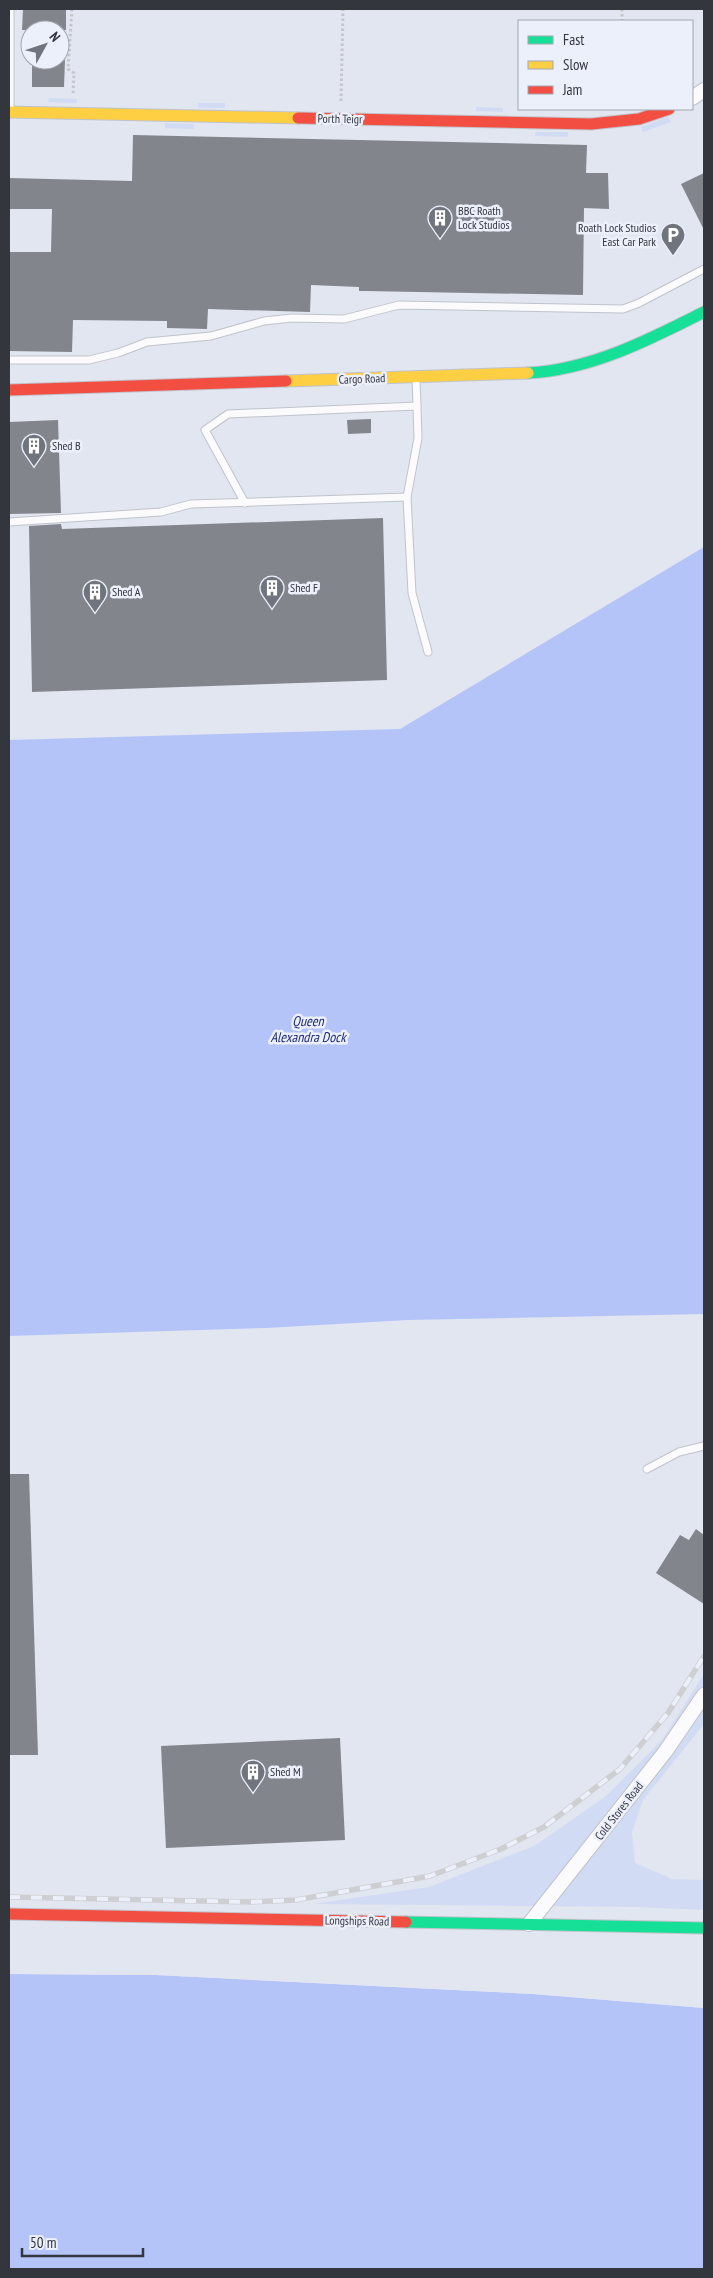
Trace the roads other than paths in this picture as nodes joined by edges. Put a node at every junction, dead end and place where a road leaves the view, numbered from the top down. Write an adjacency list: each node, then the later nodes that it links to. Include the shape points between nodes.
1 (10, 9): 5 (lane)
2 (704, 90): 3 (street)
3 (693, 97)
4 (666, 110): 5 (street, Porth Teigr, via 639,119 591,124)
5 (9, 112)
6 (704, 269): 8 (lane, via 623,309 399,305 344,319 264,321 211,336 147,342 89,360)
7 (704, 312): 9 (street, Cargo Road, via 629,349 576,366 528,373)
8 (9, 360)
9 (416, 377): 10 (street, Cargo Road); 11 (lane)
10 (9, 390)
11 (417, 406): 12 (lane, via 418,438); 13 (lane, via 228,414 205,430)
12 (407, 497): 13 (lane); 15 (lane, via 412,593)
13 (245, 503): 14 (lane, via 191,504 161,512)
14 (9, 522)
15 (428, 652)
16 (704, 1446): 17 (lane, via 679,1452)
17 (647, 1469)
18 (704, 1695): 20 (street, Cold Stores Road, via 666,1752)
19 (9, 1914): 20 (street, Longships Road)
20 (528, 1924): 21 (street, Longships Road)
21 (704, 1928)

